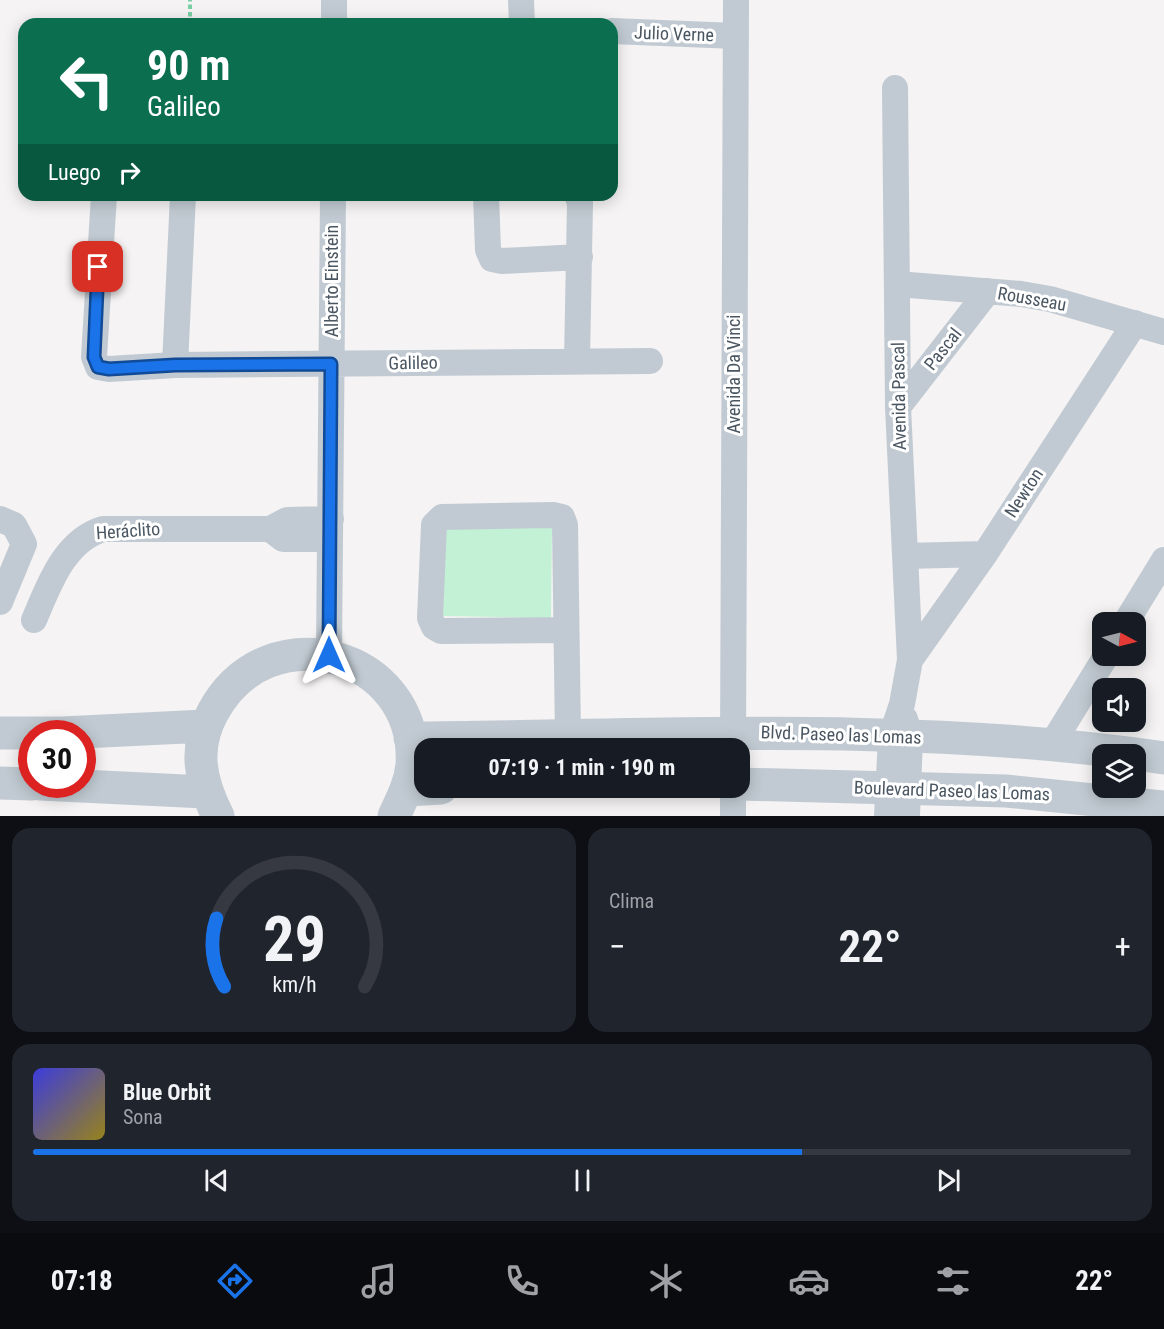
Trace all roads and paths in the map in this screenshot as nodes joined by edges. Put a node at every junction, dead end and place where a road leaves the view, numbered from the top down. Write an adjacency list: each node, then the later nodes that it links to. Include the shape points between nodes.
1 (190, 0): 5 (path)
2 (334, 0): 6 (street)
3 (521, 0): 7 (street)
4 (736, 0): 9 (street, Avenida Da Vinci)
5 (190, 18)
6 (334, 18)
7 (522, 18)
8 (618, 31): 9 (street, Julio Verne)
9 (736, 36): 44 (street, Avenida Da Vinci)
10 (895, 88): 17 (street, Avenida Pascal)
11 (104, 201): 24 (street, Galileo, via 94,357 98,367)
12 (183, 201): 24 (street)
13 (333, 201): 23 (street, Alberto Einstein)
14 (486, 201): 16 (street, via 488,250 492,259)
15 (579, 201): 16 (street)
16 (580, 257): 21 (street)
17 (897, 284): 18 (street, Rousseau); 25 (street, Avenida Pascal)
18 (988, 291): 19 (street, Rousseau, via 1050,299); 25 (street, Pascal)
19 (1135, 323): 20 (street, Rousseau); 28 (street, Newton)
20 (1164, 332)
21 (577, 361): 22 (street, Galileo); 23 (street, Galileo)
22 (650, 361)
23 (331, 364): 24 (street, Galileo); 27 (street, Alberto Einstein)
24 (175, 365)
25 (898, 407): 29 (street, Avenida Pascal)
26 (0, 519): 31 (street, via 14,525 24,544)
27 (330, 529): 33 (street, Heráclito, via 287,520 270,529 103,529 86,534 53,576); 35 (street, Alberto Einstein)
28 (985, 554): 29 (street); 36 (street, Newton)
29 (905, 556): 36 (street, Avenida Pascal)
30 (1164, 560): 32 (street)
31 (0, 602)
32 (1132, 612)
33 (34, 620)
34 (566, 630): 34 (street, via 562,517 437,519 430,618 434,627 441,631); 40 (street)
35 (329, 655): 38 (street, via 291,654 254,666 224,692); 42 (street, via 358,666 381,685 399,709)
36 (909, 660): 41 (street, Avenida Pascal)
37 (1100, 666): 46 (street)
38 (205, 726): 39 (street); 55 (street, via 200,759)
39 (0, 733)
40 (568, 736): 42 (street, Blvd. Paseo las Lomas); 43 (street, Blvd. Paseo las Lomas)
41 (900, 737): 45 (street, Blvd. Paseo las Lomas); 46 (street, Blvd. Paseo las Lomas); 53 (street, Avenida Pascal)
42 (410, 738): 54 (street, via 412,764)
43 (650, 738)
44 (733, 738)
45 (750, 740)
46 (1052, 744): 47 (street, Blvd. Paseo las Lomas)
47 (1164, 758)
48 (0, 783): 49 (street)
49 (18, 784)
50 (750, 785): 53 (street, Boulevard Paseo las Lomas)
51 (96, 791): 55 (street)
52 (733, 798): 57 (street)
53 (897, 802): 56 (street, Boulevard Paseo las Lomas, via 1006,791)
54 (400, 803)
55 (211, 804)
56 (1164, 807)
57 (733, 816)

